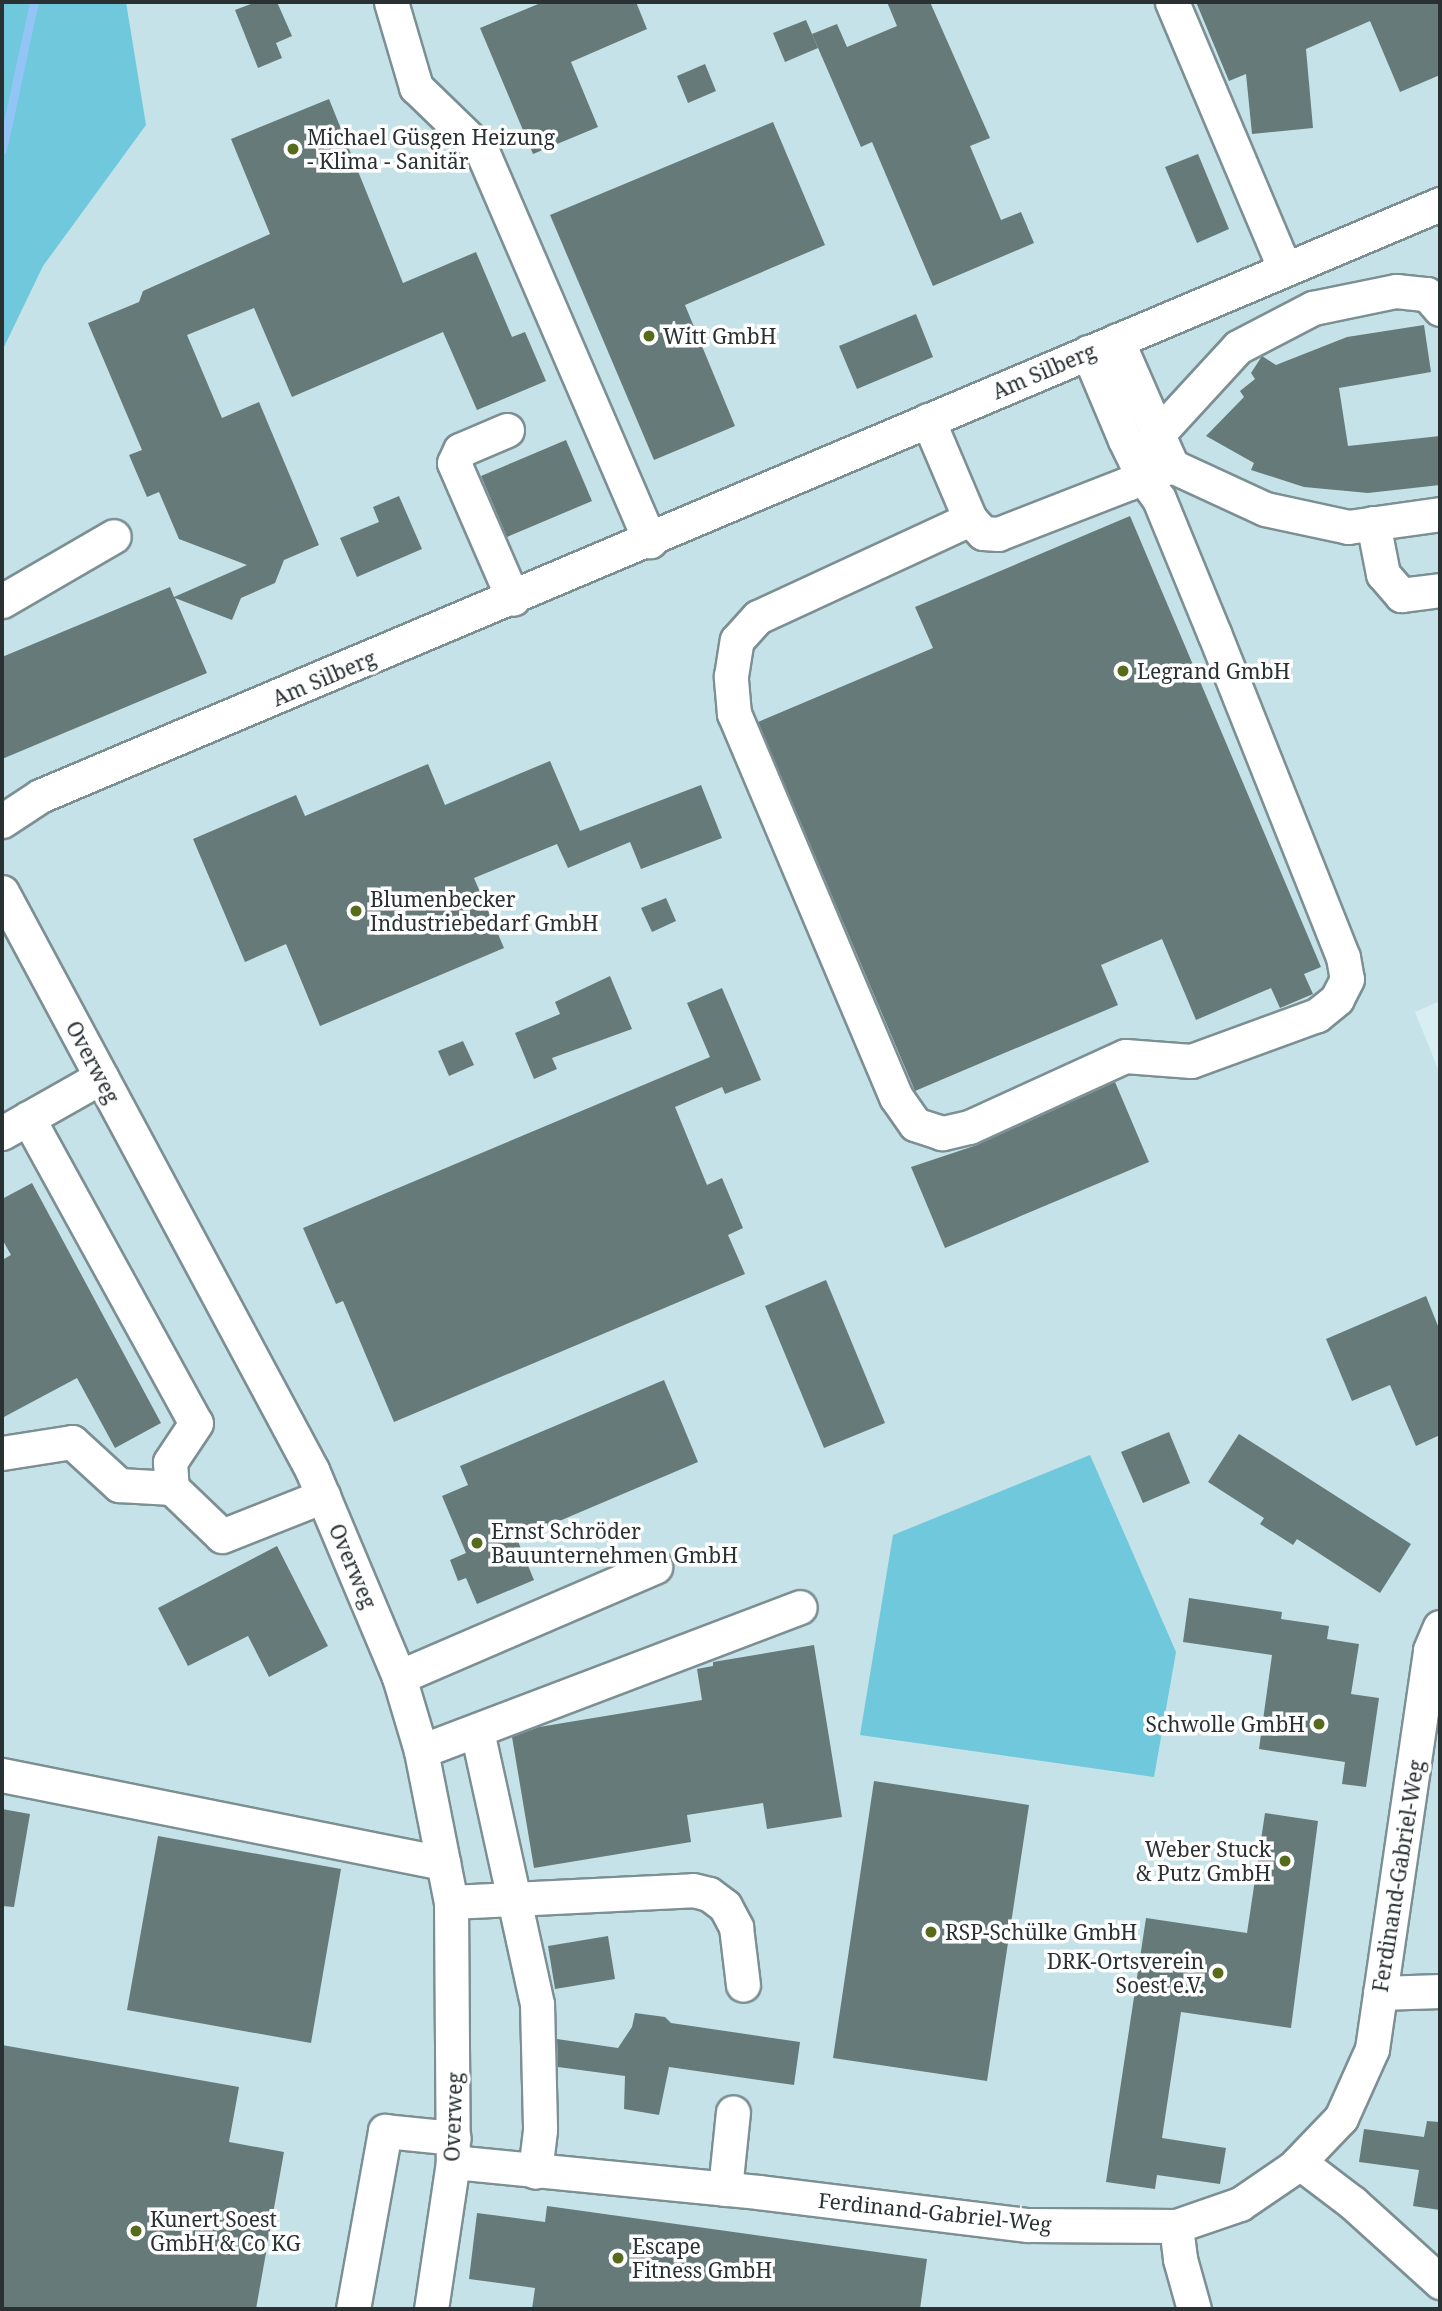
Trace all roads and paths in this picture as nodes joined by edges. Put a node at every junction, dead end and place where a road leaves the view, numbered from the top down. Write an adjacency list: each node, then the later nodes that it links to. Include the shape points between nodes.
1 (391, 2): 15 (street, via 416,87 482,151)
2 (1171, 2): 4 (street)
3 (1440, 204): 4 (street, Am Silberg)
4 (1285, 270): 6 (street, Am Silberg)
5 (1440, 309): 9 (street, via 1427,293 1396,291 1313,308 1238,347)
6 (1102, 346): 7 (street, Am Silberg); 9 (street); 10 (street)
7 (928, 420): 12 (street); 15 (street, Am Silberg)
8 (507, 430): 17 (street, via 460,450 454,463)
9 (1158, 434): 10 (street)
10 (1158, 472): 12 (street, via 998,534 983,533); 12 (street, via 1159,499 1343,957 1347,979 1336,999 1317,1015 1191,1061 1125,1056 970,1128 942,1133 915,1124 896,1097 734,714 731,676 737,640 758,617); 13 (street, via 1265,509 1348,527)
11 (1440, 514): 13 (street)
12 (970, 519)
13 (1373, 523): 16 (street, via 1382,575 1401,595)
14 (114, 536): 18 (street)
15 (650, 541): 17 (street, Am Silberg)
16 (1440, 590)
17 (513, 599): 19 (street, Am Silberg, via 40,796)
18 (2, 601)
19 (2, 821)
20 (2, 892): 21 (street, Overweg)
21 (101, 1077): 22 (street); 25 (street, Overweg)
22 (15, 1126): 24 (street, via 196,1423 170,1462)
23 (2, 1453): 24 (street, via 72,1442 118,1485)
24 (172, 1488): 25 (street, via 222,1536)
25 (323, 1496): 29 (street, Overweg)
26 (655, 1567): 29 (street)
27 (800, 1607): 30 (street)
28 (1440, 1627): 38 (street, Ferdinand-Gabriel-Weg, via 1430,1650)
29 (399, 1677): 31 (street, Overweg)
30 (477, 1731): 31 (street); 34 (street)
31 (421, 1751): 33 (street, Overweg)
32 (2, 1775): 33 (street)
33 (443, 1863): 35 (street, Overweg)
34 (512, 1899): 35 (street); 36 (street, via 693,1890 709,1894 724,1906 736,1927); 42 (street, via 537,2004 540,2130)
35 (451, 1902): 40 (street, Overweg)
36 (743, 1985)
37 (1440, 1991): 38 (street)
38 (1380, 1993): 41 (street, Ferdinand-Gabriel-Weg, via 1372,2049 1341,2118)
39 (733, 2112): 43 (street)
40 (454, 2150): 42 (street, Ferdinand-Gabriel-Weg); 46 (street, Ferdinand-Gabriel-Weg, via 384,2131); 47 (street, Overweg)
41 (1299, 2162): 44 (street, Ferdinand-Gabriel-Weg, via 1240,2204); 45 (street, via 1353,2203)
42 (535, 2172): 43 (street, Ferdinand-Gabriel-Weg)
43 (725, 2189): 44 (street, Ferdinand-Gabriel-Weg, via 1028,2225)
44 (1176, 2226): 48 (street)
45 (1440, 2282)
46 (353, 2309)
47 (431, 2309)
48 (1194, 2309)

